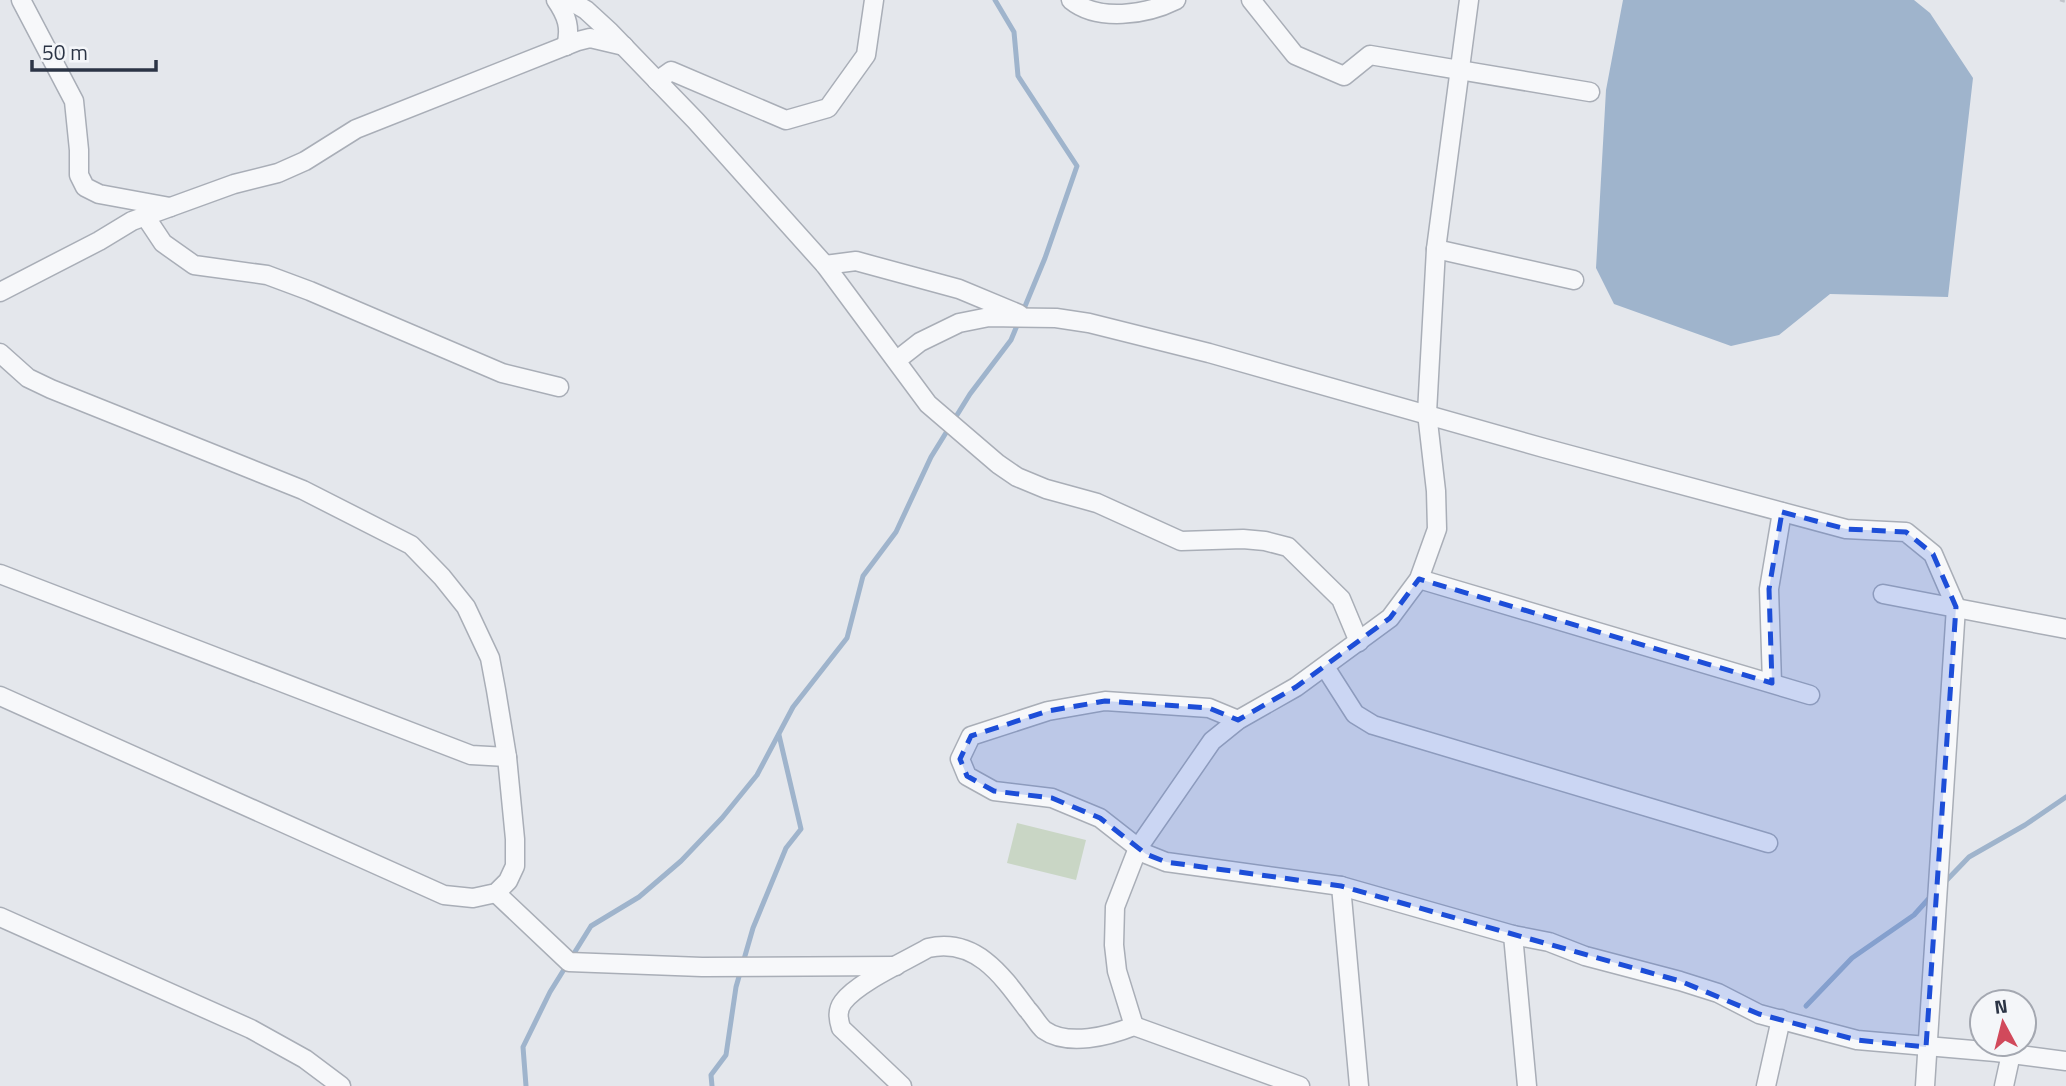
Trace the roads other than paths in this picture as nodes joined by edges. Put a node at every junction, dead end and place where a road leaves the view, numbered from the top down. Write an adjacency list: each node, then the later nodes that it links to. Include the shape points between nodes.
1 (21, 0): 14 (street, via 74,101 79,175 85,187 99,194)
2 (556, 0): 9 (street, via 568,20)
3 (569, 0): 10 (street)
4 (874, 0): 12 (street, via 866,55 828,108 786,120 671,71)
5 (1071, 0): 6 (street, via 1082,9 1131,15)
6 (1176, 0)
7 (1251, 0): 11 (street, via 1295,55 1344,76 1370,55)
8 (1469, 0): 11 (street)
9 (566, 46): 10 (street, via 590,38); 14 (street, via 356,129 278,173)
10 (624, 47): 12 (street)
11 (1459, 70): 13 (street); 16 (street)
12 (657, 80): 17 (street)
13 (1590, 92)
14 (171, 207): 15 (street)
15 (145, 216): 19 (street); 23 (street, via 163,243 194,265 267,275 502,373)
16 (1436, 249): 18 (street); 24 (street)
17 (825, 265): 20 (street, via 856,261 959,289); 22 (street)
18 (1574, 280)
19 (0, 292)
20 (1024, 318): 22 (street, via 989,317 959,323 920,342); 24 (street, via 1089,323)
21 (0, 353): 37 (street, via 28,378 51,389 303,490 411,545 466,607 479,631 490,658)
22 (897, 360): 31 (street, via 928,404 1017,477 1097,503 1181,541 1243,539 1288,547 1341,599)
23 (559, 387)
24 (1427, 413): 25 (street); 27 (street, via 1437,529)
25 (1782, 512): 29 (street, via 1846,529 1906,532 1933,554); 33 (street, via 1769,589)
26 (0, 574): 37 (street, via 471,755)
27 (1419, 579): 31 (street, via 1390,618); 33 (street)
28 (1883, 594): 29 (street)
29 (1955, 607): 30 (street); 47 (street)
30 (2066, 629)
31 (1359, 642): 32 (street)
32 (1325, 667): 36 (street); 38 (street, via 1355,714 1373,725)
33 (1772, 683): 34 (street)
34 (1810, 695)
35 (0, 696): 41 (street, via 444,895 473,898)
36 (1238, 720): 39 (street, via 1212,741); 39 (street, via 1209,708 1105,701 1048,711 971,736 960,759 967,776 995,791 1052,798 1100,818)
37 (507, 757): 41 (street, via 514,866)
38 (1768, 843)
39 (1138, 848): 40 (street, via 1166,862); 46 (street, via 1115,908 1114,945)
40 (1341, 886): 43 (street); 55 (street)
41 (496, 893): 44 (street, via 569,962)
42 (0, 917): 52 (street, via 251,1029 305,1059)
43 (1513, 936): 45 (street, via 1549,942 1706,989); 56 (street)
44 (896, 967): 46 (street, via 928,948 961,947 984,958 1044,1029 1060,1037 1085,1038); 53 (street, via 855,990 837,1016 841,1028)
45 (1781, 1020): 47 (street, via 1857,1040); 57 (street)
46 (1134, 1026): 54 (street)
47 (1926, 1047): 48 (street); 58 (street)
48 (1968, 1050)
49 (2038, 1057): 51 (street)
50 (2010, 1058): 59 (street)
51 (2066, 1061)
52 (341, 1086)
53 (902, 1086)
54 (1297, 1086)
55 (1359, 1086)
56 (1527, 1086)
57 (1766, 1086)
58 (1924, 1086)
59 (2004, 1086)

